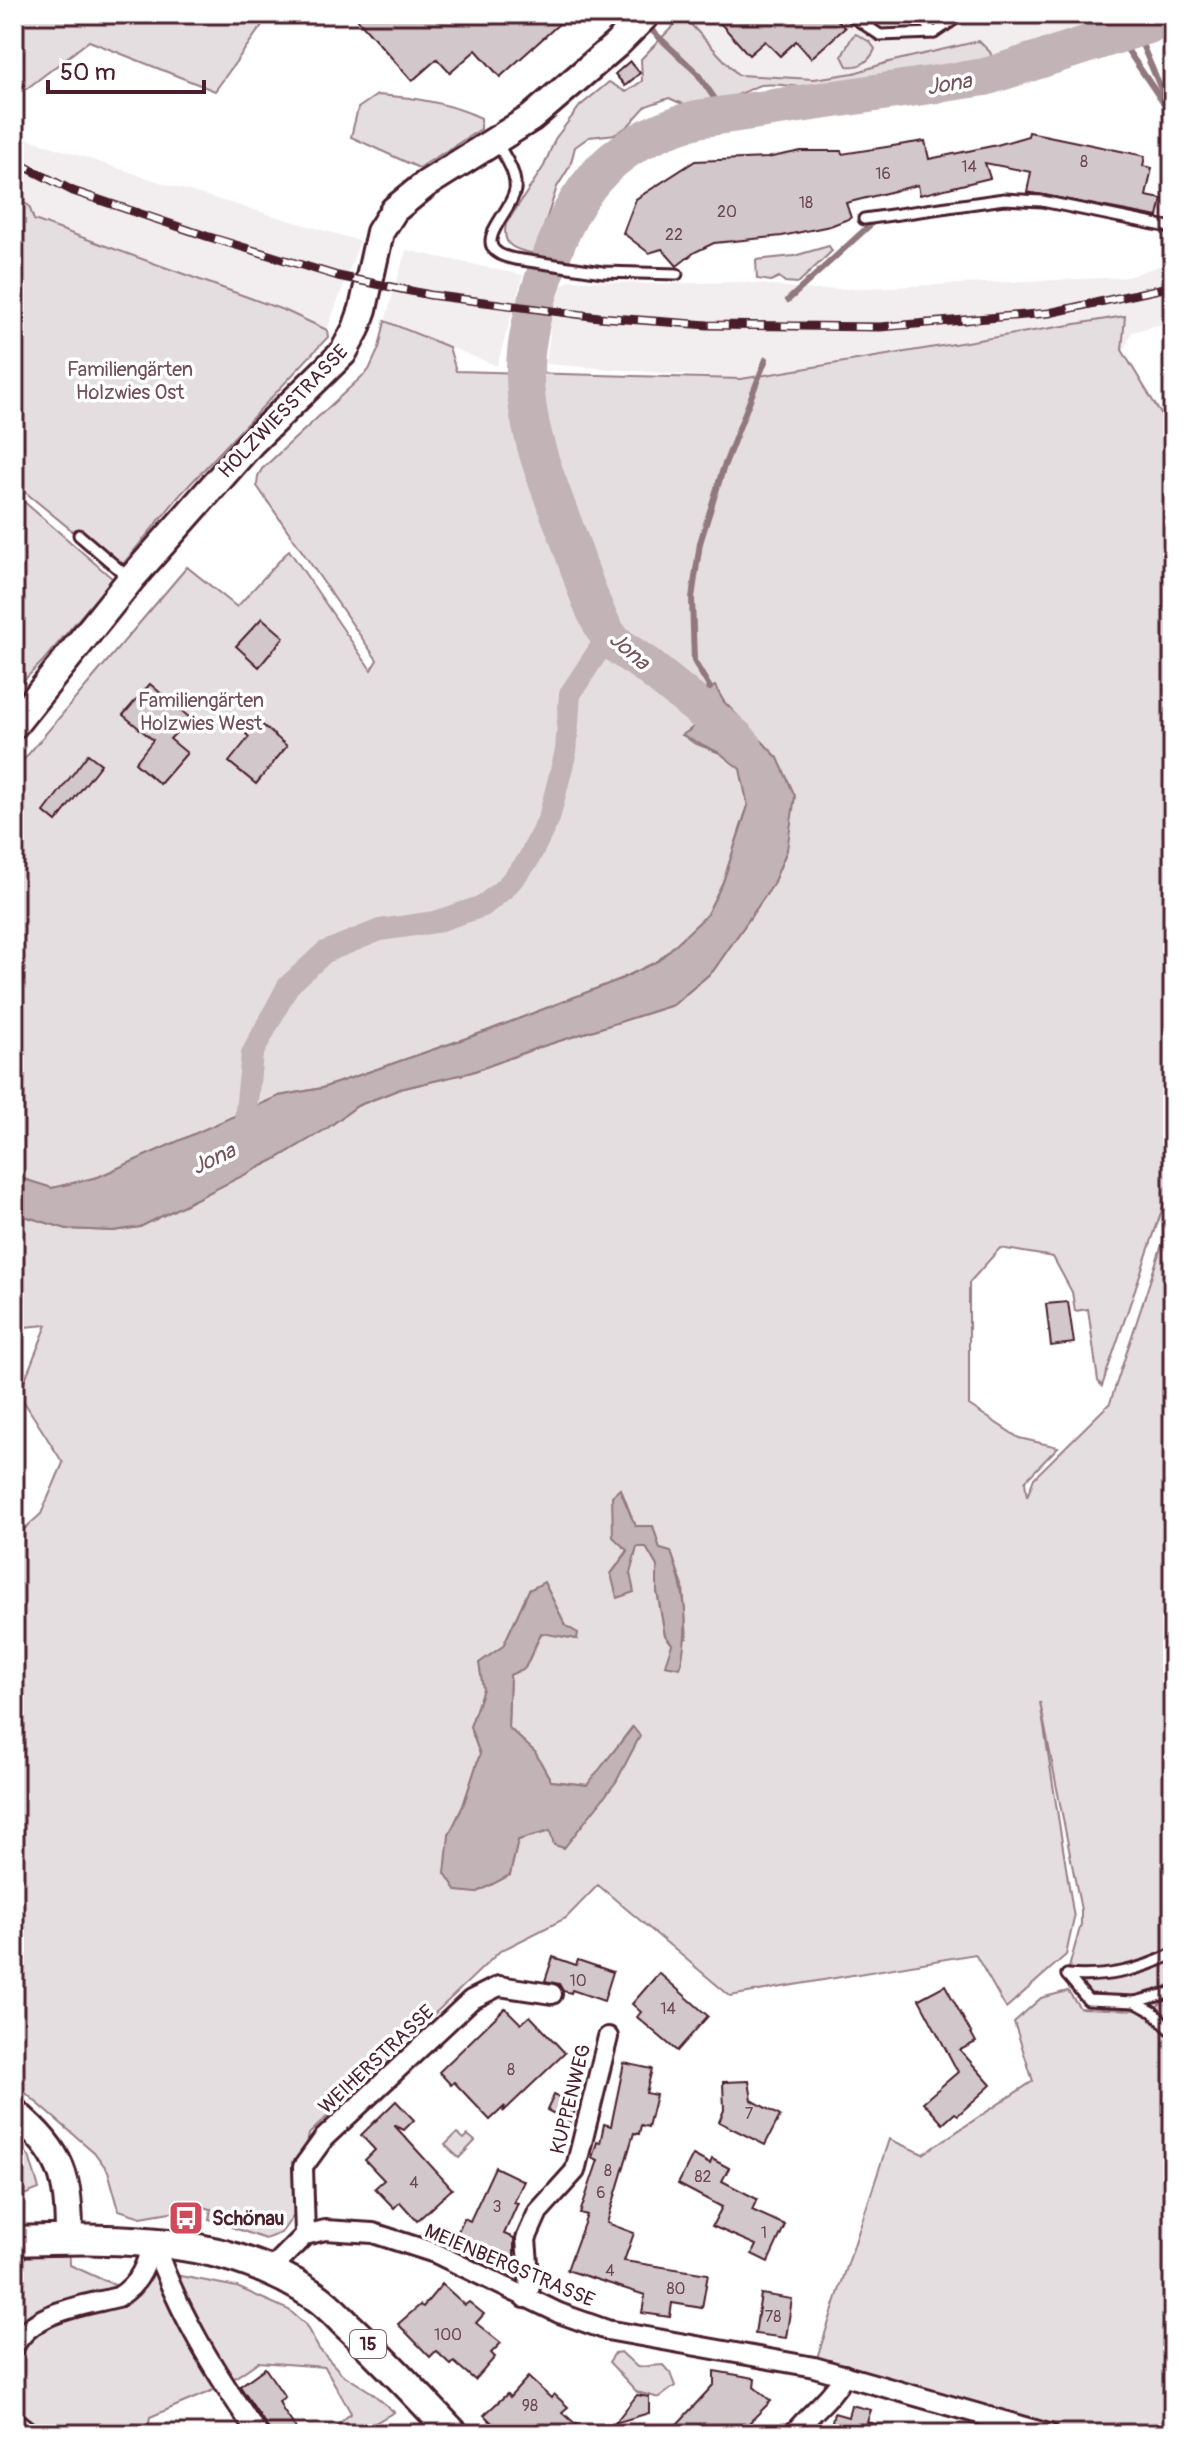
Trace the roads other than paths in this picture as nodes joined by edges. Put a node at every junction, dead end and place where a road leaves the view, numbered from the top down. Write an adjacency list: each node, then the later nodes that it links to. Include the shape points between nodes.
1 (647, 14): 6 (street, HOLZWIESSTRASSE, via 531,118)
2 (849, 14): 5 (lane, via 880,35)
3 (917, 14): 5 (lane)
4 (962, 14): 5 (lane)
5 (934, 33)
6 (496, 142): 9 (lane, via 515,191 491,232 495,250 508,258 591,271); 11 (street, HOLZWIESSTRASSE, via 394,210 380,232 363,309 343,353 232,463)
7 (864, 219): 8 (lane, via 1004,199 1042,201)
8 (1173, 228)
9 (677, 274)
10 (79, 535): 11 (lane)
11 (131, 579): 12 (street, HOLZWIESSTRASSE)
12 (14, 725)
13 (1173, 1954): 16 (lane, via 1142,1969 1067,1975 1088,2000)
14 (1173, 1992): 16 (lane)
15 (552, 1994): 20 (street, WEIHERSTRASSE, via 499,1986 471,2000 324,2138 303,2167)
16 (1135, 2002): 17 (lane)
17 (1173, 2032)
18 (608, 2037): 25 (street, KUPPENWEG, via 575,2171 538,2212 526,2239 530,2287)
19 (14, 2112): 21 (street, via 54,2154 65,2179)
20 (305, 2235): 24 (street); 25 (street, MEIENBERGSTRASSE, via 325,2230 373,2233 435,2253)
21 (69, 2239): 22 (main road, 15); 23 (main road, 15)
22 (153, 2240): 24 (main road, 15, via 218,2253); 26 (street, via 147,2264 128,2291 49,2315 20,2334); 30 (street, via 205,2356)
23 (14, 2241)
24 (268, 2272): 31 (main road, 15, via 317,2298)
25 (525, 2298): 27 (street, MEIENBERGSTRASSE, via 607,2330)
26 (14, 2347)
27 (844, 2375): 32 (street, via 833,2395); 33 (street, MEIENBERGSTRASSE)
28 (14, 2421): 29 (street)
29 (31, 2434)
30 (258, 2434)
31 (454, 2434)
32 (793, 2434)
33 (1049, 2434)

